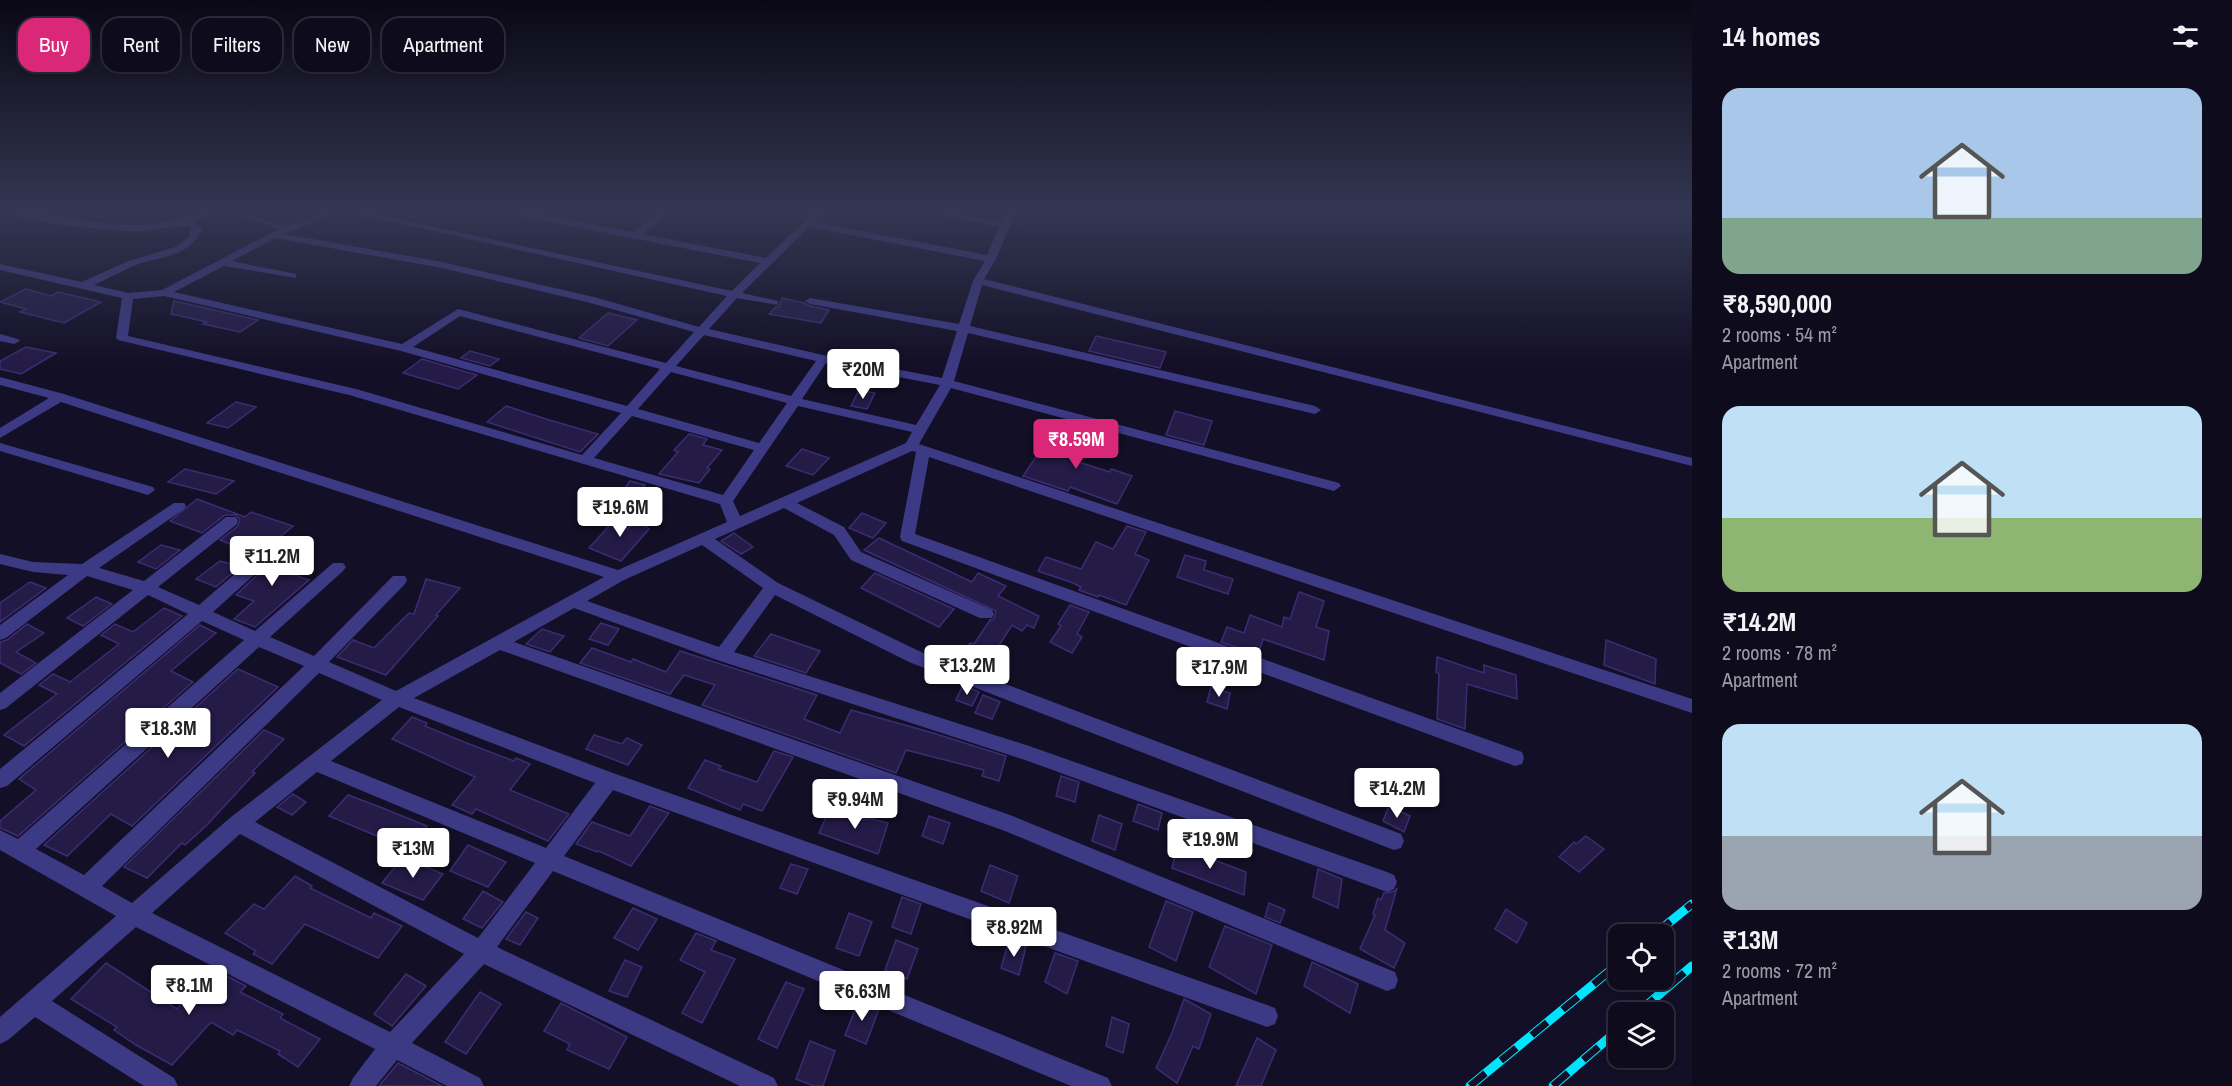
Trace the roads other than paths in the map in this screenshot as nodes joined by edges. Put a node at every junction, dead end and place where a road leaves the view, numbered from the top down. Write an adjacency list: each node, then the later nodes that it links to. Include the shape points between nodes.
1 (131, 264): 11 (street)
2 (219, 264): 12 (street)
3 (230, 264): 9 (street)
4 (433, 264): 18 (street, via 590,299)
5 (590, 264): 13 (street)
6 (767, 264): 13 (street)
7 (989, 264): 10 (street)
8 (0, 267): 11 (street)
9 (292, 276)
10 (978, 281): 17 (street); 36 (street)
11 (83, 286): 14 (street)
12 (164, 293): 14 (street); 21 (street)
13 (734, 295): 16 (street); 18 (street)
14 (128, 296): 35 (street, via 122,338 352,392)
15 (810, 301): 17 (street)
16 (774, 303)
17 (962, 328): 25 (street); 28 (street)
18 (702, 331): 22 (street); 23 (street)
19 (0, 337): 20 (street)
20 (14, 341)
21 (404, 348): 23 (street, via 458,312); 29 (street)
22 (823, 359): 25 (street); 27 (street)
23 (668, 368): 27 (street); 29 (street)
24 (0, 381): 26 (street)
25 (946, 383): 30 (street); 37 (street)
26 (60, 397): 31 (street); 49 (street)
27 (794, 401): 30 (street); 33 (street)
28 (1314, 410)
29 (628, 412): 33 (street); 35 (street)
30 (921, 430): 34 (street)
31 (0, 434)
32 (0, 447): 38 (street)
33 (762, 448): 39 (street)
34 (917, 449): 40 (street); 63 (street); 64 (street, via 907,537)
35 (585, 460): 39 (street)
36 (1692, 462)
37 (1334, 486)
38 (147, 490)
39 (726, 501): 43 (street)
40 (784, 502): 43 (street); 55 (street, via 839,531 856,556)
41 (179, 506): 48 (street)
42 (231, 521): 52 (street)
43 (735, 523): 44 (street)
44 (702, 538): 49 (street); 51 (street)
45 (280, 543): 54 (street)
46 (0, 559): 48 (street, via 33,567)
47 (338, 567): 57 (street)
48 (85, 570): 52 (street); 56 (street)
49 (619, 576): 53 (street)
50 (399, 580): 60 (street)
51 (772, 587): 59 (street); 70 (street, via 915,657)
52 (147, 588): 54 (street); 62 (street)
53 (573, 602): 58 (street); 59 (street)
54 (202, 612): 57 (street); 66 (street)
55 (986, 614)
56 (0, 634)
57 (257, 639): 60 (street); 71 (street)
58 (499, 643): 61 (street); 77 (street, via 1010,824)
59 (723, 655): 73 (street, via 1029,754)
60 (316, 665): 61 (street); 74 (street)
61 (397, 699): 65 (street); 67 (street)
62 (0, 704)
63 (1692, 706)
64 (1515, 758)
65 (315, 763): 68 (street); 72 (street)
66 (0, 780)
67 (609, 780): 72 (street); 79 (street)
68 (238, 823): 75 (street); 76 (street)
69 (0, 839): 71 (street)
70 (1394, 841)
71 (21, 849): 74 (street)
72 (550, 860): 76 (street); 86 (street)
73 (1388, 882)
74 (86, 887): 75 (street)
75 (134, 915): 78 (street); 81 (street)
76 (482, 951): 81 (street); 85 (street)
77 (1387, 980)
78 (34, 1004): 80 (street); 82 (street)
79 (1267, 1016)
80 (0, 1032)
81 (393, 1046): 83 (street); 84 (street)
82 (166, 1086)
83 (361, 1086)
84 (472, 1086)
85 (766, 1086)
86 (1100, 1086)

